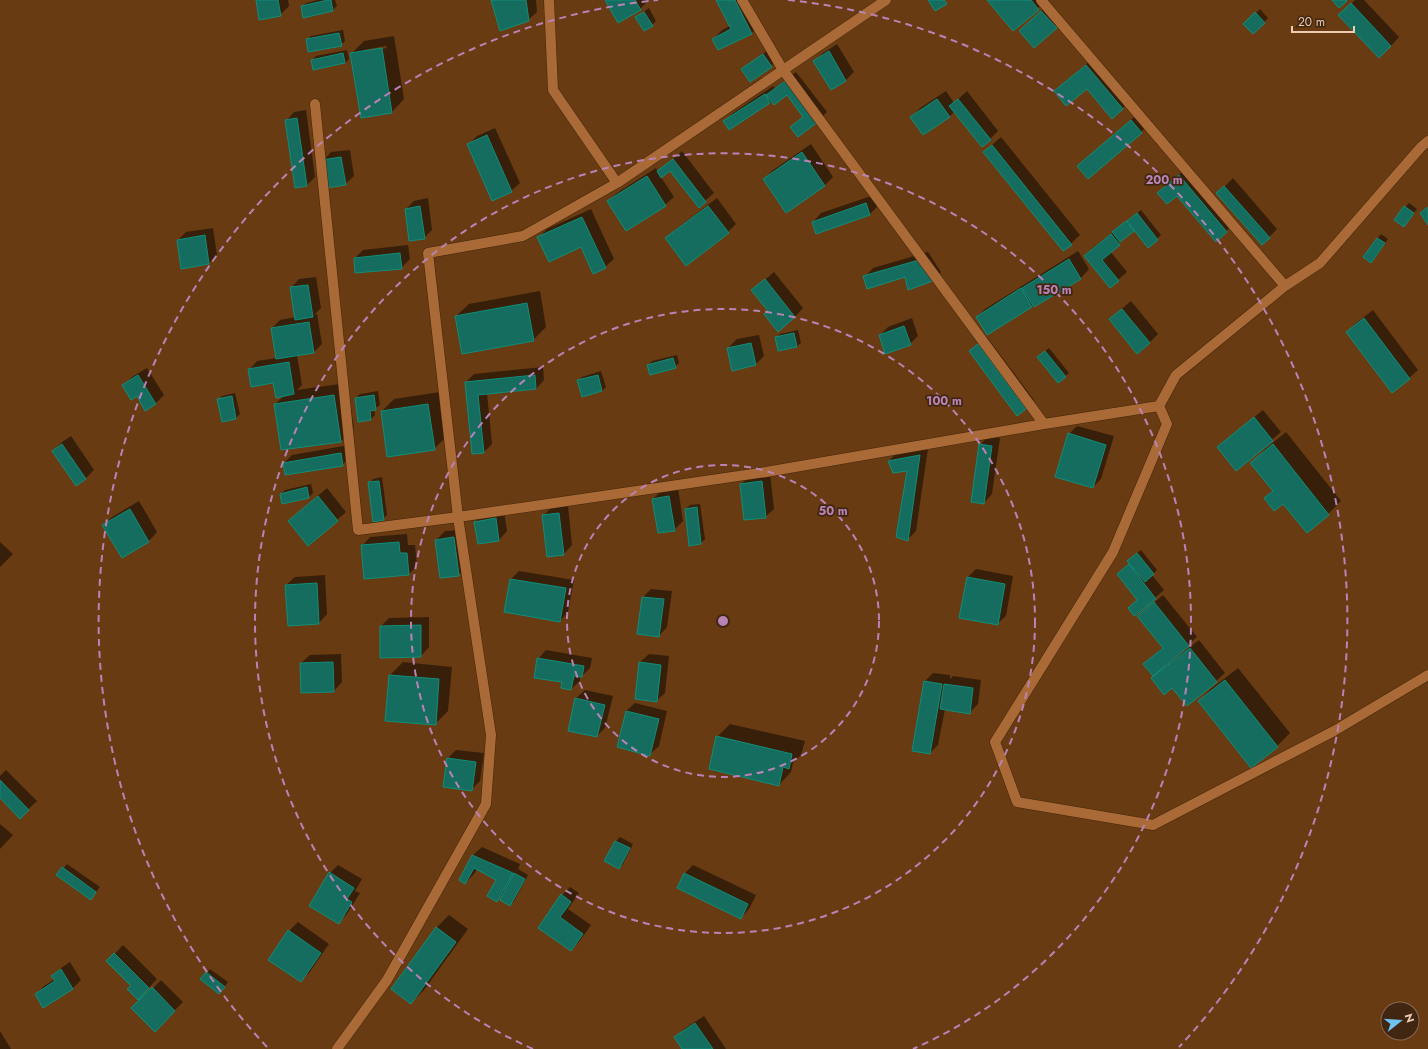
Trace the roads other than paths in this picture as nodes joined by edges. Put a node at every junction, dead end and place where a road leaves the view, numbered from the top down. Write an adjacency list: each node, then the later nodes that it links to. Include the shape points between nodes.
1 (548, 0): 8 (street, via 553,90)
2 (742, 0): 5 (street)
3 (886, 0): 5 (street)
4 (1041, 0): 9 (street)
5 (783, 70): 8 (street); 11 (street)
6 (315, 104): 12 (street, via 358,530)
7 (1428, 141): 9 (street, via 1320,264)
8 (617, 183): 12 (street, via 523,236 428,253)
9 (1285, 286): 10 (street, via 1176,375)
10 (1159, 406): 11 (street); 13 (street, via 1167,424 1113,552 995,742 1017,802 1153,825 1334,731)
11 (1044, 424): 12 (street, via 766,472)
12 (458, 517): 14 (street, via 491,735 486,804 387,980)
13 (1428, 675)
14 (337, 1049)

